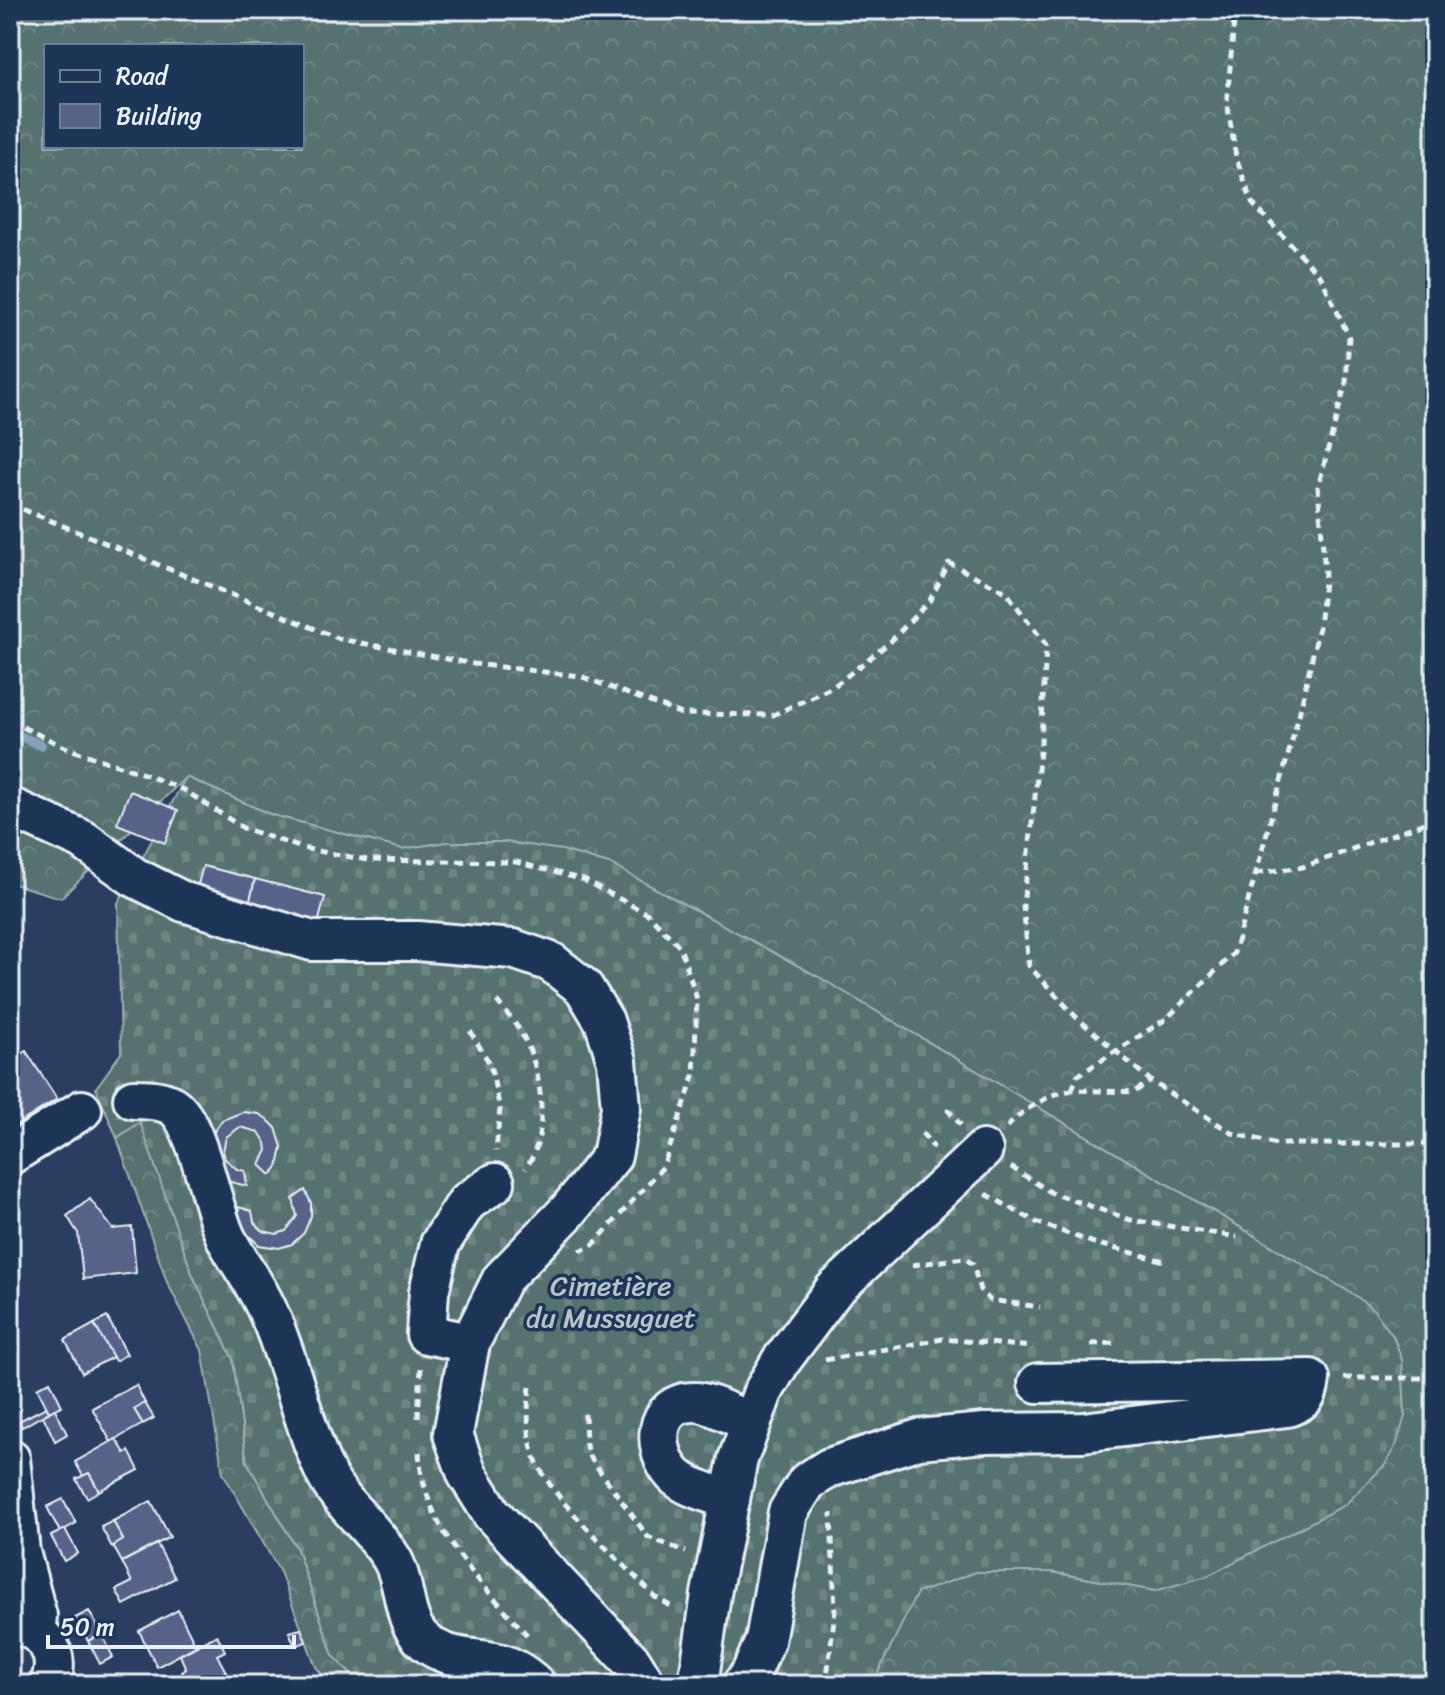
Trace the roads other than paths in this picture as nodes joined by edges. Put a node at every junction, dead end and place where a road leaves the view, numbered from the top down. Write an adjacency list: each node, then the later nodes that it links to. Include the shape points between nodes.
1 (10, 807): 7 (street, via 83,840 134,877 184,902 312,941 417,941 513,949 551,962 584,988 604,1021 617,1061 621,1108 612,1156 502,1279)
2 (133, 1099): 13 (street, via 171,1104 193,1133 217,1218 269,1314 324,1470 395,1563 420,1637 456,1658 497,1663 522,1673)
3 (82, 1110): 4 (street)
4 (10, 1155)
5 (970, 1162): 9 (street, via 834,1290 781,1361)
6 (495, 1183): 7 (street, via 467,1202 440,1244 429,1292 426,1334)
7 (470, 1343): 14 (street, via 453,1434 467,1474 492,1514 632,1662)
8 (1040, 1364): 16 (street, via 1310,1379 1303,1402 1287,1407 1083,1432 919,1439 829,1468 807,1482 788,1512 765,1641)
9 (751, 1423): 11 (street); 11 (street, via 697,1401 678,1404 663,1415 657,1435 674,1475)
10 (10, 1459): 12 (street, via 20,1552)
11 (730, 1500): 15 (street)
12 (44, 1657)
13 (536, 1685)
14 (646, 1685)
15 (698, 1685)
16 (742, 1685)

